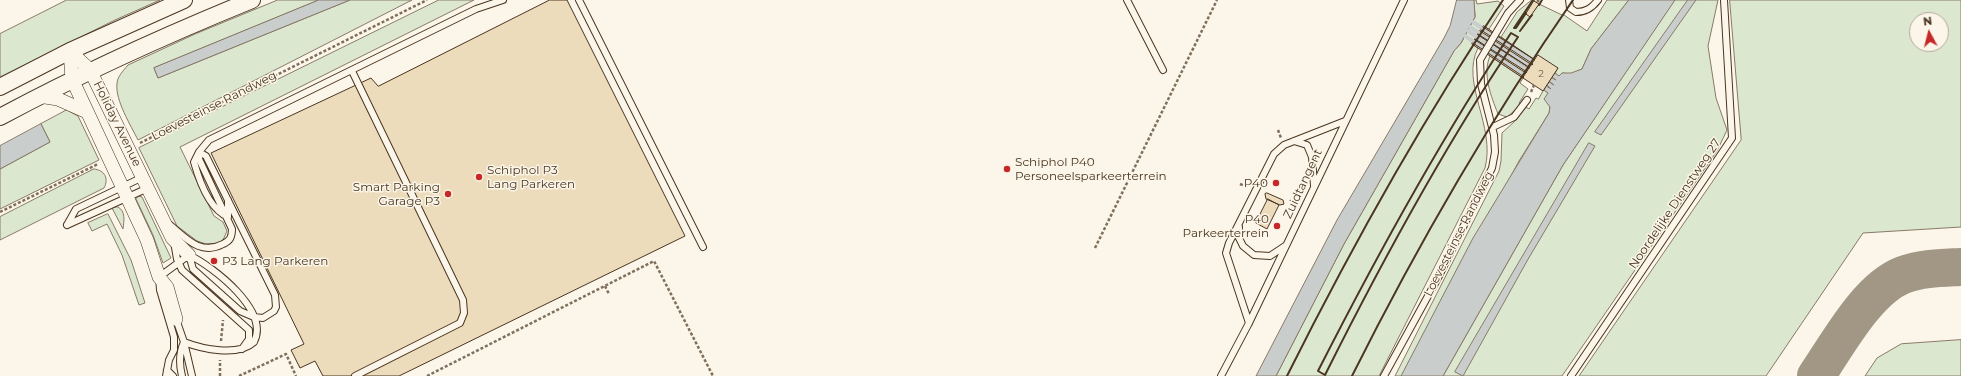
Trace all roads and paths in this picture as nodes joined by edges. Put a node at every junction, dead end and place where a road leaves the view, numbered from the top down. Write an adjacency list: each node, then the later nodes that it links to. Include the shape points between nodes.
1 (184, 0): 13 (street)
2 (252, 0): 14 (street)
3 (427, 0): 26 (path, Loevesteinse Randweg)
4 (503, 0): 16 (lane, via 476,10)
5 (579, 0): 38 (lane)
6 (1127, 0): 15 (lane)
7 (1217, 0): 39 (path)
8 (1404, 0): 23 (lane, Zuidtangent)
9 (1520, 0): 24 (lane, Loevesteinse Randweg, via 1508,13 1480,60 1479,69)
10 (1568, 0): 11 (lane, via 1570,8 1576,12 1584,12)
11 (1598, 0)
12 (1724, 0): 63 (lane, Noordelijke Dienstweg 27, via 1732,138)
13 (70, 51): 14 (street, Holiday Avenue); 17 (street, Holiday Avenue); 18 (street)
14 (90, 70): 17 (street); 26 (street, Holiday Avenue)
15 (1163, 70)
16 (352, 71): 27 (lane, via 209,140); 58 (lane, via 463,300 464,313 460,323)
17 (72, 79): 19 (street); 21 (street, Holiday Avenue)
18 (0, 87)
19 (39, 96): 21 (street, via 58,98); 22 (street)
20 (1527, 100): 24 (lane, via 1514,117)
21 (85, 111): 28 (street, Holiday Avenue)
22 (0, 117)
23 (1345, 121): 25 (lane); 30 (lane, Zuidtangent)
24 (1493, 127): 62 (lane, Loevesteinse Randweg, via 1495,152 1492,168 1439,276)
25 (1294, 141): 30 (lane, via 1307,145 1310,151); 36 (lane, via 1284,145 1274,154)
26 (129, 149): 29 (street, Holiday Avenue)
27 (199, 152): 32 (lane, via 206,156); 34 (lane, via 194,162 196,171 215,209)
28 (109, 158): 31 (street, Holiday Avenue); 33 (path)
29 (145, 182): 31 (lane); 31 (lane); 35 (street, Holiday Avenue)
30 (1314, 187): 37 (lane, Zuidtangent)
31 (125, 193): 31 (lane, via 76,209 67,225); 41 (street, Holiday Avenue, via 147,240)
32 (228, 200): 34 (lane); 45 (lane, via 277,299 276,307 270,314 263,318)
33 (0, 212)
34 (228, 217): 35 (lane, via 232,229 231,238 212,249 196,245)
35 (163, 219): 40 (street, Holiday Avenue)
36 (1239, 225): 37 (lane, via 1239,238 1249,253 1270,256); 47 (lane, via 1226,254)
37 (1285, 246): 47 (lane, Zuidtangent)
38 (703, 247)
39 (1095, 248)
40 (184, 259): 41 (lane); 44 (lane, via 182,270); 45 (lane, Holiday Avenue, via 240,311); 45 (lane, Holiday Avenue, via 201,261 246,300)
41 (160, 277): 46 (street, Holiday Avenue, via 167,287); 51 (lane, via 160,290 174,337 174,350)
42 (605, 286): 43 (path); 59 (path); 60 (path, via 654,261)
43 (609, 294)
44 (230, 312): 49 (path, via 223,321); 50 (lane, via 245,325 250,335)
45 (254, 317): 50 (lane, Holiday Avenue, via 258,328 257,336 250,346)
46 (176, 319): 48 (lane, Holiday Avenue)
47 (1249, 323): 61 (lane, Zuidtangent)
48 (184, 342): 49 (lane, via 198,348); 53 (lane, via 180,361); 54 (lane, Holiday Avenue)
49 (220, 350): 50 (lane); 55 (path)
50 (240, 350)
51 (166, 373): 52 (lane)
52 (173, 376)
53 (182, 376)
54 (192, 376)
55 (220, 376)
56 (239, 376): 57 (path, via 286,354)
57 (296, 376)
58 (355, 376)
59 (427, 376)
60 (713, 376)
61 (1222, 376)
62 (1384, 376)
63 (1571, 376)

